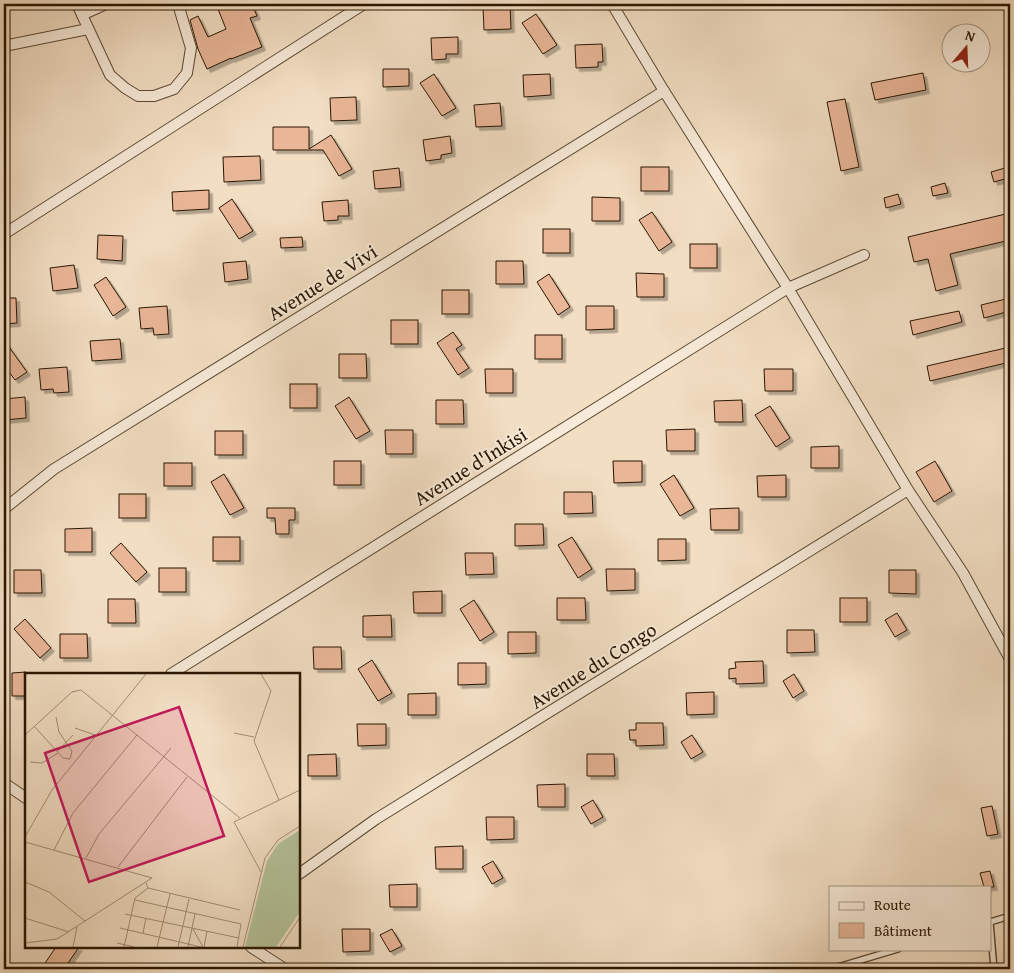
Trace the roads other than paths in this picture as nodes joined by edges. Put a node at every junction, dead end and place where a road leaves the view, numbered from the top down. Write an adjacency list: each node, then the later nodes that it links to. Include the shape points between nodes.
1 (77, 4): 6 (street)
2 (106, 4): 6 (street)
3 (178, 4): 7 (street, via 191,48 187,73 174,88 154,96 138,96 110,75)
4 (364, 4): 10 (street)
5 (612, 4): 9 (street)
6 (82, 15): 7 (street)
7 (88, 28): 8 (street)
8 (4, 46)
9 (664, 91): 12 (street); 14 (street, Avenue de Vivi, via 54,468)
10 (4, 234)
11 (864, 255): 12 (street, Avenue d'Inkisi)
12 (788, 288): 13 (street); 16 (street, Avenue d'Inkisi)
13 (908, 490): 15 (street, via 963,573); 19 (street, Avenue du Congo, via 376,819)
14 (4, 509)
15 (1010, 659)
16 (173, 673)
17 (4, 783): 18 (street)
18 (25, 797)
19 (300, 873)
20 (1010, 916): 21 (lane)
21 (992, 921)
22 (992, 946): 27 (lane)
23 (253, 948): 25 (street)
24 (895, 950): 26 (lane)
25 (285, 969)
26 (831, 969)
27 (994, 969)

